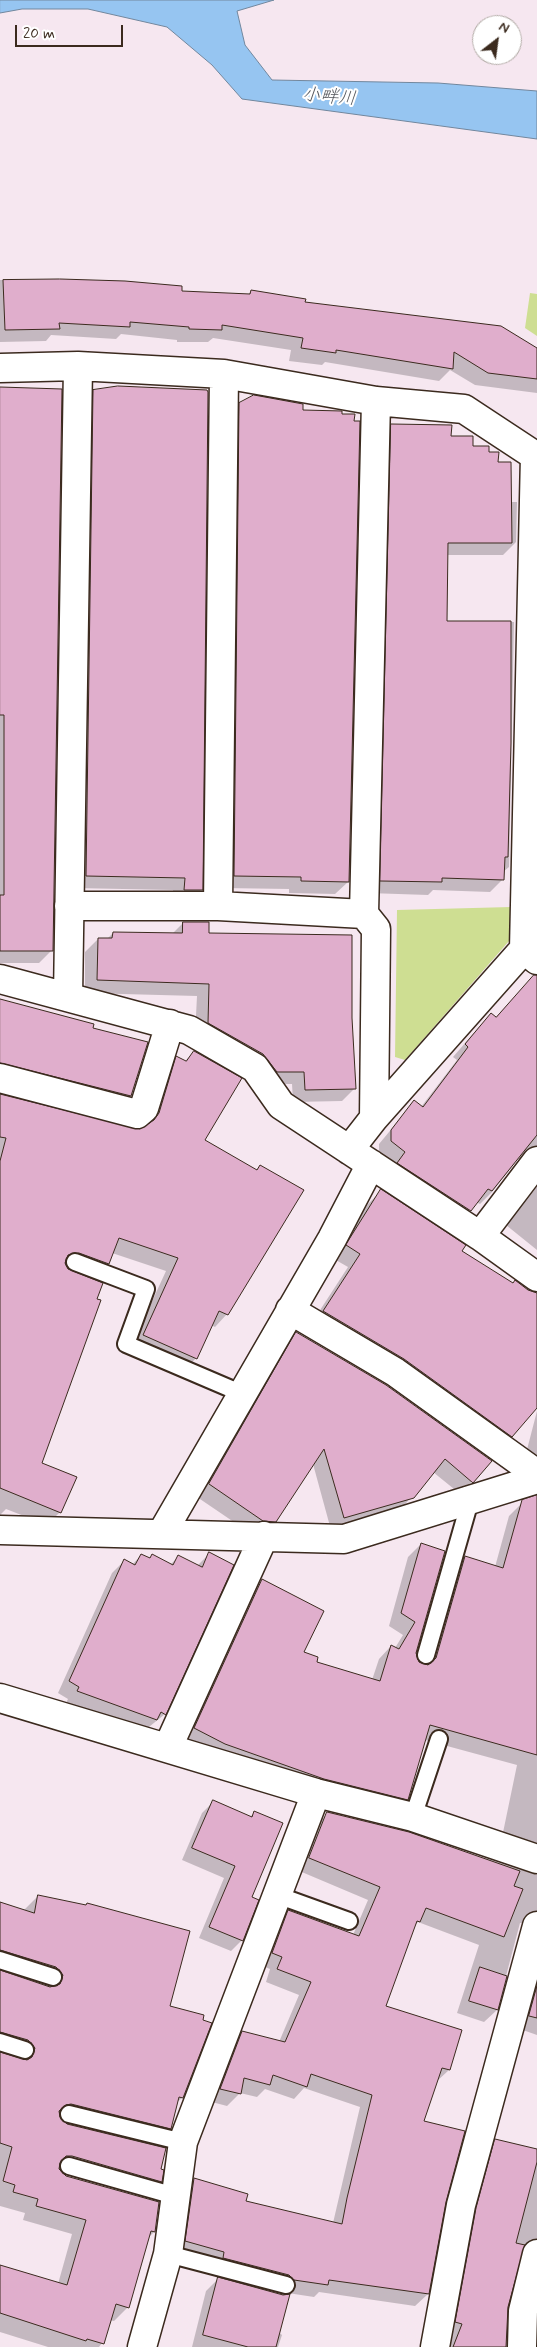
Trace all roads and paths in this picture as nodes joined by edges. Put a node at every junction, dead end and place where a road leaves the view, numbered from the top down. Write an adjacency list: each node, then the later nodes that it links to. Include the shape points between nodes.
1 (78, 366): 2 (street); 3 (street); 6 (street)
2 (0, 368)
3 (224, 374): 4 (street); 7 (street)
4 (376, 401): 5 (street, via 464,409); 8 (street)
5 (536, 456): 9 (street)
6 (69, 906): 7 (street); 11 (street)
7 (218, 906): 8 (street)
8 (364, 914): 14 (street, via 376,929)
9 (533, 949): 14 (street)
10 (0, 979): 11 (street)
11 (68, 997): 12 (street)
12 (170, 1024): 13 (street, via 144,1108 137,1114); 15 (street, via 189,1030 255,1068 281,1105)
13 (0, 1078)
14 (374, 1118): 15 (street)
15 (360, 1157): 17 (street); 20 (street, via 332,1239)
16 (537, 1161): 17 (street)
17 (480, 1236): 19 (street)
18 (75, 1262): 21 (lane, via 146,1289 126,1344)
19 (537, 1277)
20 (290, 1310): 21 (street); 22 (street, via 395,1372)
21 (243, 1394): 26 (street)
22 (537, 1474)
23 (537, 1479): 24 (street)
24 (470, 1501): 27 (street, via 344,1539); 28 (lane)
25 (0, 1530): 26 (street)
26 (162, 1533): 27 (street)
27 (264, 1536): 31 (street)
28 (426, 1654)
29 (0, 1698): 31 (street)
30 (440, 1739): 33 (lane)
31 (168, 1747): 32 (street)
32 (316, 1793): 33 (street); 35 (street)
33 (413, 1817): 34 (street)
34 (537, 1859)
35 (277, 1895): 36 (lane); 43 (street)
36 (348, 1921)
37 (537, 1926): 50 (street, via 461,2205)
38 (0, 1960): 39 (lane)
39 (53, 1977)
40 (0, 2042): 41 (lane)
41 (24, 2050)
42 (69, 2114): 43 (lane)
43 (183, 2142): 45 (street)
44 (69, 2166): 45 (lane)
45 (175, 2196): 46 (street)
46 (168, 2254): 48 (lane); 49 (street)
47 (537, 2254): 51 (street, via 524,2312)
48 (286, 2285)
49 (142, 2347)
50 (435, 2347)
51 (522, 2347)

